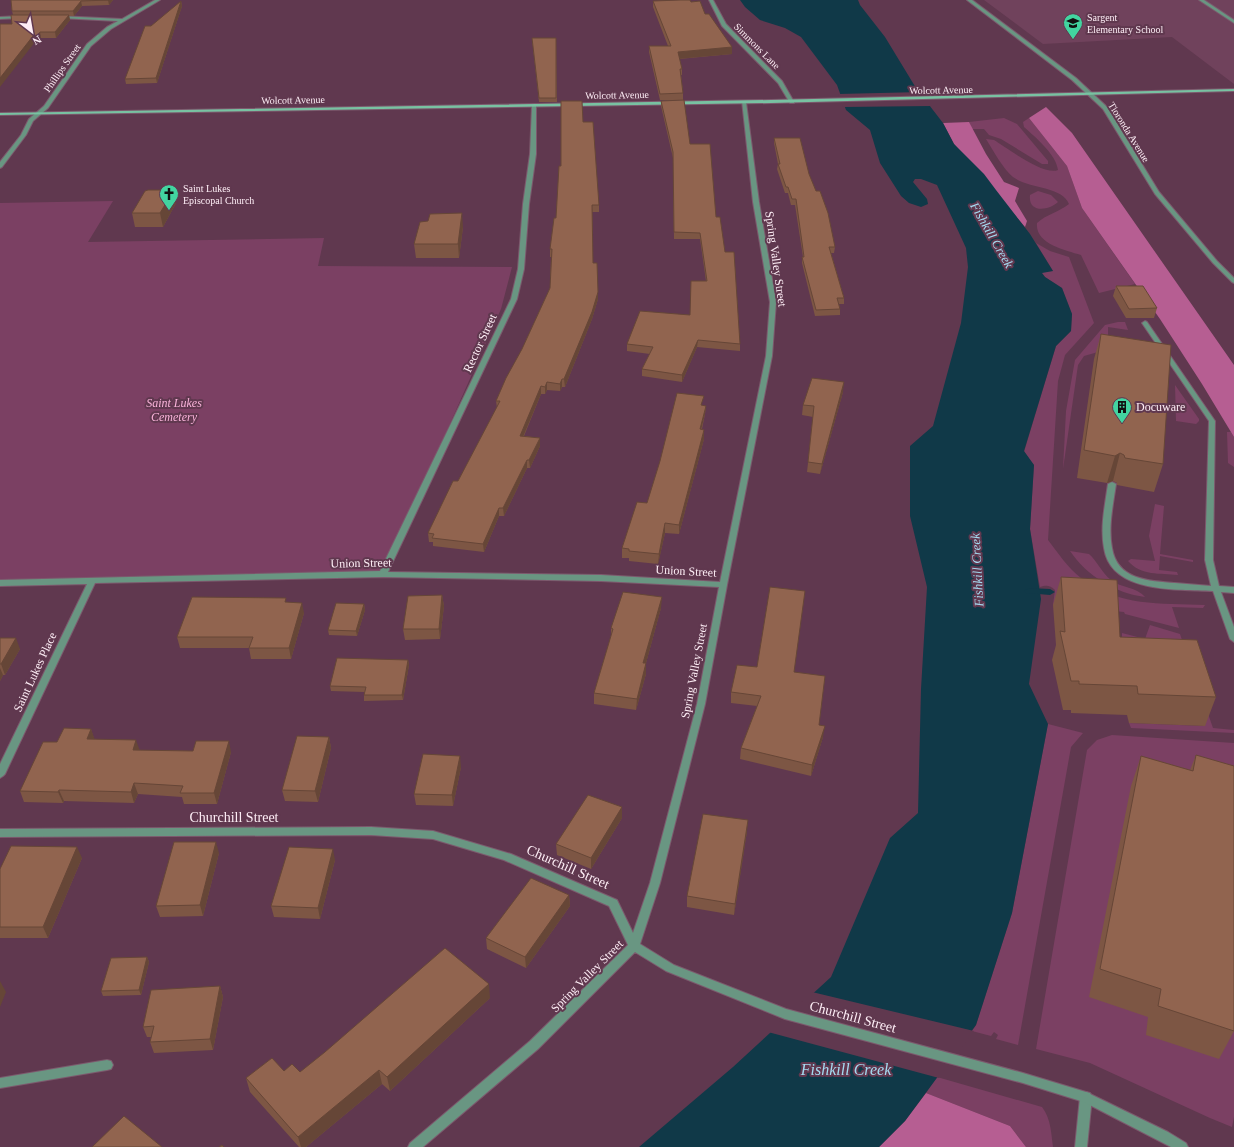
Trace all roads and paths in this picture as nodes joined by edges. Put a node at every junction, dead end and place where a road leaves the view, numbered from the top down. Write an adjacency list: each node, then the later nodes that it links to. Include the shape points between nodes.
1 (158, 0): 8 (street, Phillips Street)
2 (711, 0): 13 (street, Simmons Lane, via 724,25 780,82)
3 (969, 0): 11 (street, Tioronda Avenue)
4 (1201, 0): 9 (street)
5 (29, 17): 7 (street)
6 (52, 17): 8 (street)
7 (0, 18)
8 (124, 20): 15 (street, Phillips Street, via 109,28 90,45)
9 (1234, 22)
10 (1234, 90): 11 (main road, Wolcott Avenue)
11 (1092, 95): 13 (main road, Wolcott Avenue); 18 (street, Tioronda Avenue, via 1107,111 1157,194)
12 (744, 102): 13 (main road, Wolcott Avenue); 14 (main road, Wolcott Avenue); 24 (street, Spring Valley Street, via 756,202 773,302 769,356)
13 (792, 102)
14 (534, 105): 15 (main road, Wolcott Avenue); 21 (street, Rector Street, via 533,154 521,269 514,298)
15 (40, 113): 16 (main road, Wolcott Avenue); 17 (street, Phillips Street, via 31,120 23,136)
16 (0, 114)
17 (0, 166)
18 (1234, 281)
19 (1145, 323): 25 (street, via 1162,352 1212,421 1209,560)
20 (1112, 484): 25 (street, via 1106,532 1110,559 1115,567 1137,581 1150,584)
21 (383, 574): 22 (street, Union Street); 24 (street, Union Street, via 601,578)
22 (92, 581): 23 (street, Union Street); 28 (street, Saint Lukes Place)
23 (0, 582)
24 (723, 585): 30 (street, Spring Valley Street, via 701,704 655,883)
25 (1216, 589): 26 (street); 27 (street)
26 (1234, 590)
27 (1234, 639)
28 (0, 774)
29 (0, 833): 30 (street, Churchill Street, via 371,831 433,835 507,857 613,903)
30 (634, 946): 33 (street, Churchill Street, via 670,968 785,1014); 34 (street, Spring Valley Street, via 534,1045)
31 (107, 1065): 32 (street)
32 (0, 1083)
33 (1086, 1097): 35 (street); 36 (street, Churchill Street)
34 (414, 1147)
35 (1080, 1147)
36 (1182, 1147)

